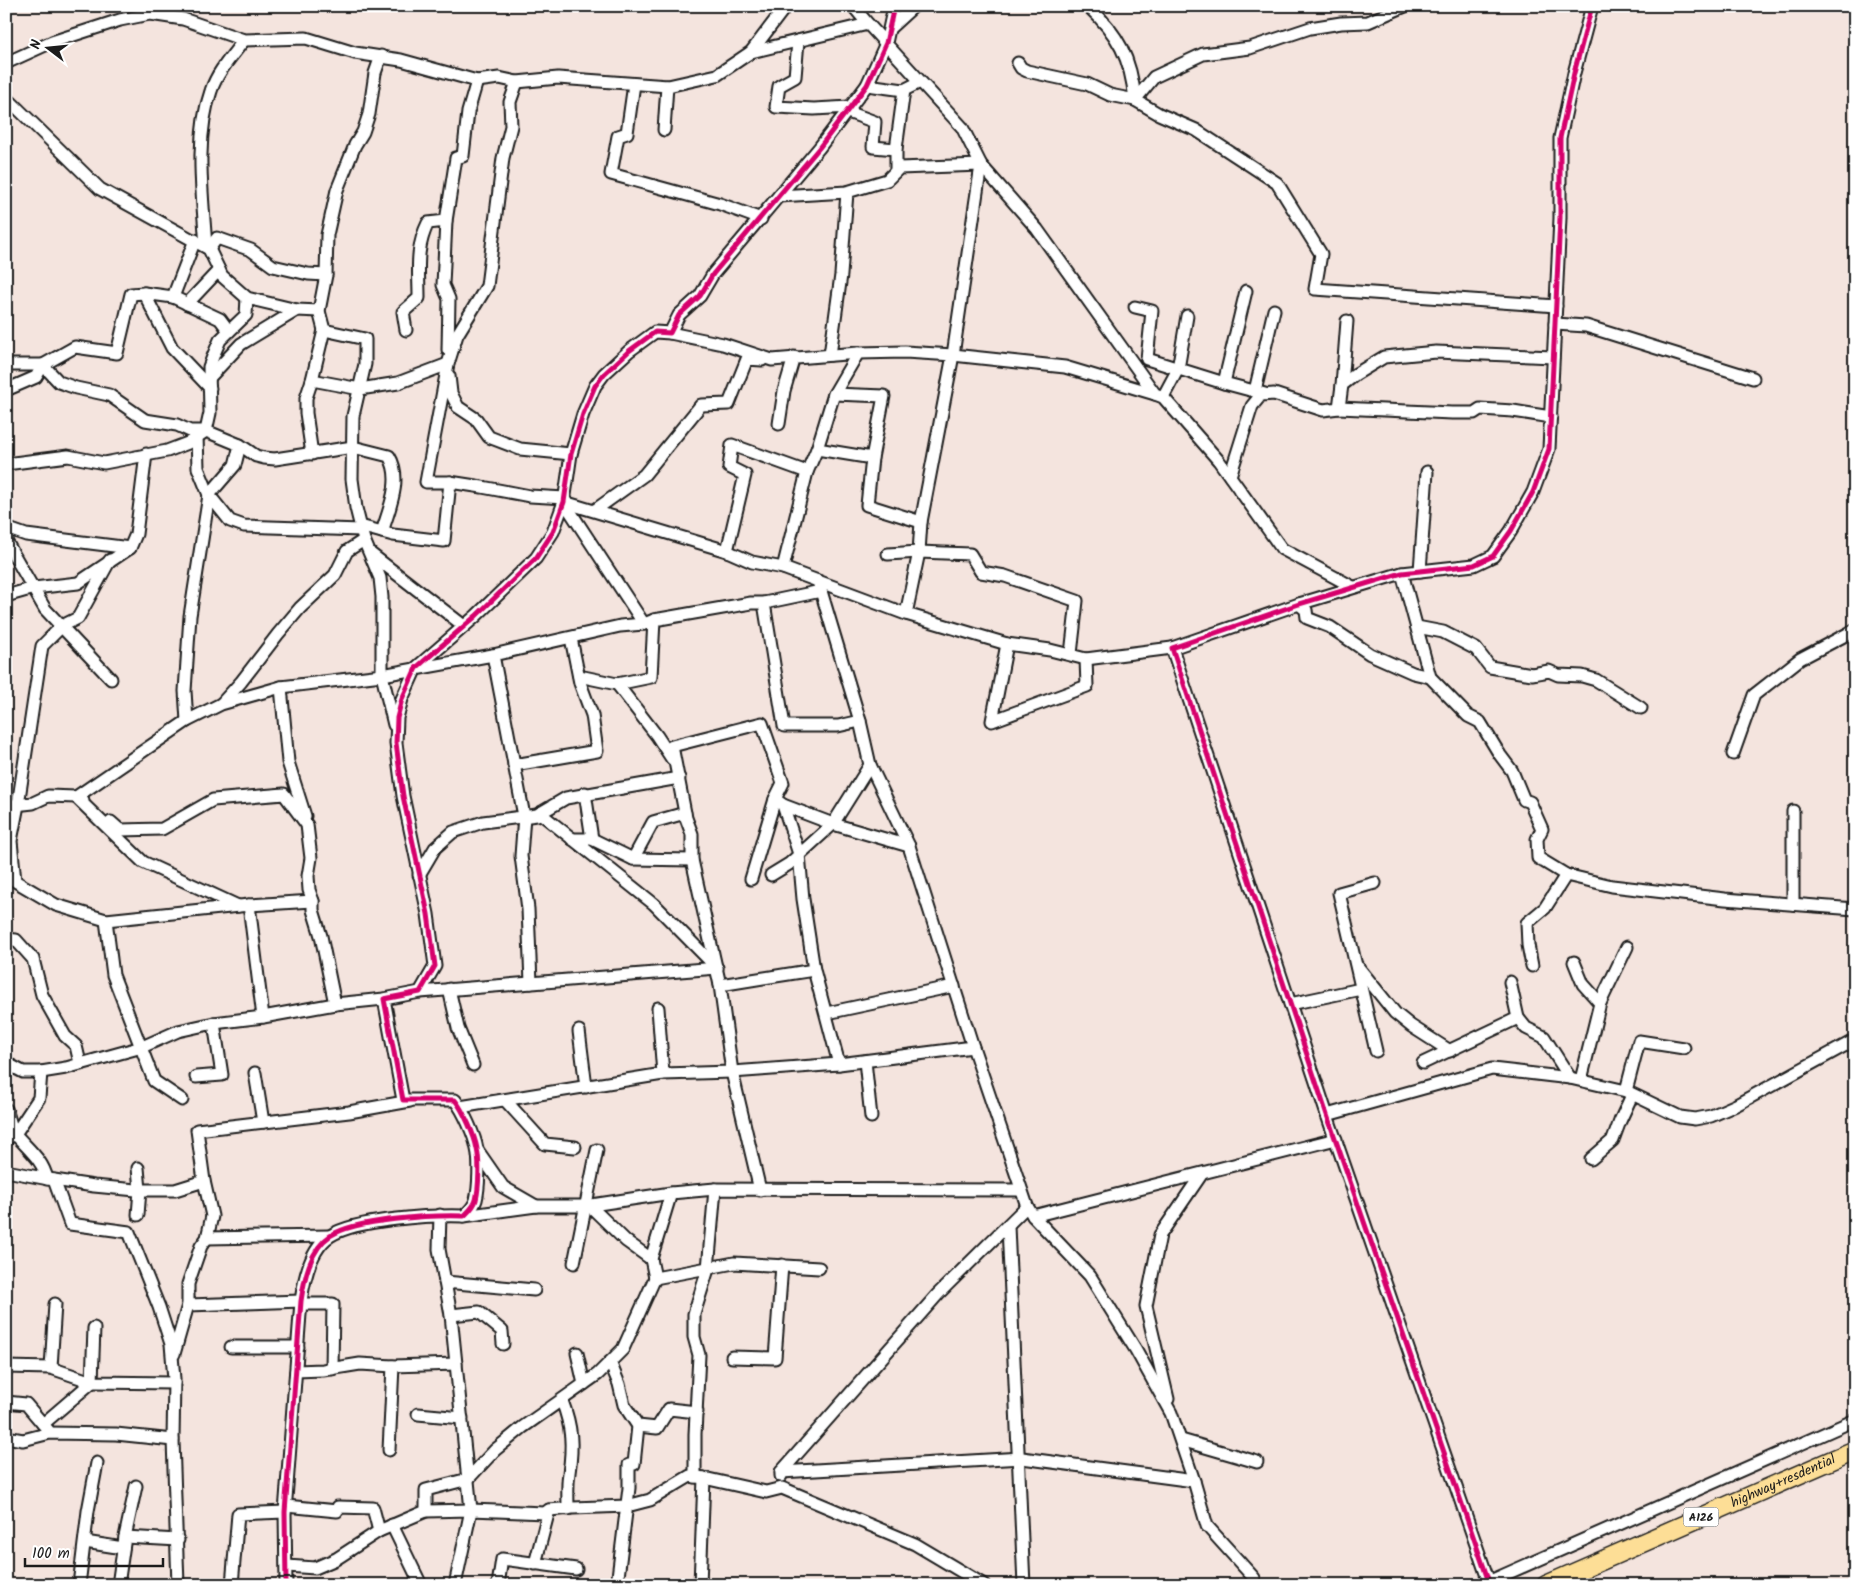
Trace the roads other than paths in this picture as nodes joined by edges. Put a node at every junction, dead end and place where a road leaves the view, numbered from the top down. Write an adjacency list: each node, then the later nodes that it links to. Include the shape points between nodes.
1 (786, 6): 13 (street)
2 (853, 6): 8 (street)
3 (894, 6): 9 (street)
4 (914, 6): 9 (street)
5 (1088, 6): 25 (street, via 1111,32 1127,58)
6 (1405, 6): 25 (street, via 1368,22 1310,28 1250,48 1203,54 1154,77)
7 (1592, 6): 44 (street, via 1560,138)
8 (868, 24): 11 (street); 12 (street)
9 (890, 28): 12 (street)
10 (244, 40): 14 (street, via 306,38 355,53); 15 (street, via 183,19 150,14 52,42); 36 (street, via 224,65 211,90 204,121 201,168)
11 (798, 40): 13 (street); 26 (street, via 795,77 779,86 776,107)
12 (886, 43): 19 (street); 21 (street)
13 (751, 52): 22 (street, via 717,75)
14 (381, 56): 17 (street); 38 (street, via 375,72 369,114 334,201 327,235)
15 (6, 63)
16 (1018, 63): 25 (street, via 1028,71 1087,84 1110,95)
17 (477, 81): 18 (street, via 499,78); 34 (street, via 468,112 463,156 456,158)
18 (516, 82): 20 (street, via 558,78); 62 (street, via 510,102 511,126 503,158 487,286 457,335)
19 (920, 82): 23 (street); 29 (street, via 962,127)
20 (634, 84): 22 (street); 33 (street, via 627,133 618,136 611,174 720,204)
21 (867, 85): 23 (street); 26 (street)
22 (667, 86): 27 (street)
23 (904, 90): 28 (street)
24 (6, 100): 35 (street, via 100,189)
25 (1135, 100): 44 (street, via 1196,130 1277,183 1321,254 1315,289)
26 (849, 109): 28 (street, via 875,122 872,147); 32 (street)
27 (664, 130)
28 (896, 149): 30 (street)
29 (982, 165): 30 (street, via 899,168); 58 (street); 75 (street, via 1038,229)
30 (896, 172): 31 (street, via 887,180)
31 (846, 192): 32 (street); 57 (street, via 841,275)
32 (779, 196): 33 (street)
33 (761, 219): 55 (street, via 713,274 700,296 679,315)
34 (446, 221): 53 (street, via 428,223 422,236 417,261 419,298 403,312); 62 (street, via 443,285 449,299)
35 (195, 240): 36 (street); 41 (street)
36 (208, 248): 37 (street); 38 (street, via 217,238 251,250 273,266)
37 (219, 270): 42 (street); 43 (street)
38 (326, 275): 48 (street)
39 (1246, 291): 69 (street)
40 (144, 293): 41 (street); 64 (street, via 131,294 118,353 75,347); 68 (street, via 172,348)
41 (173, 297): 43 (street)
42 (247, 298): 46 (street); 54 (street, via 246,315)
43 (187, 304): 54 (street, via 220,319)
44 (1556, 306): 51 (street)
45 (1135, 307): 65 (street, via 1152,311 1147,359)
46 (297, 310): 48 (street); 68 (street, via 241,344)
47 (1274, 310): 73 (street)
48 (319, 311): 52 (street)
49 (1187, 316): 65 (street)
50 (1348, 320): 70 (street)
51 (1555, 324): 60 (street); 66 (street, via 1586,326)
52 (324, 330): 67 (street); 72 (street, via 365,339)
53 (406, 330)
54 (230, 331): 68 (street, via 220,340 209,367)
55 (670, 333): 61 (street, via 723,344); 85 (street, via 655,332 604,374 583,414)
56 (858, 353): 57 (street); 58 (street); 74 (street)
57 (830, 355): 59 (street)
58 (953, 355): 75 (street, via 1065,368); 95 (street)
59 (794, 357): 61 (street); 78 (street)
60 (1554, 357): 70 (street, via 1436,352 1384,357); 77 (street)
61 (772, 360): 94 (street, via 747,360 729,404 701,405 644,475)
62 (448, 364): 72 (street, via 398,383); 85 (street, via 451,393 458,407 476,419 489,438 520,449); 91 (street, via 426,482)
63 (6, 365): 64 (street)
64 (43, 365): 71 (street, via 36,377); 79 (street, via 59,382 109,395 145,420 177,425)
65 (1178, 369): 69 (street); 75 (street)
66 (1753, 378)
67 (312, 380): 72 (street); 84 (street, via 306,398)
68 (210, 383): 79 (street, via 210,413)
69 (1224, 383): 73 (street)
70 (1342, 386): 76 (street)
71 (6, 390)
72 (360, 390): 81 (street, via 353,416)
73 (1260, 393): 76 (street, via 1274,394 1323,410); 90 (street, via 1252,406)
74 (834, 394): 82 (street); 86 (street, via 884,396)
75 (1159, 396): 90 (street, via 1197,435)
76 (1339, 408): 77 (street, via 1452,414 1474,413 1480,409)
77 (1551, 417): 107 (street, via 1549,448 1533,492 1511,532 1493,556 1474,565)
78 (779, 424)
79 (202, 434): 80 (street); 83 (street, via 168,451); 92 (street, via 198,468)
80 (240, 445): 84 (street, via 247,452 264,458); 92 (street, via 236,465)
81 (353, 447): 84 (street); 97 (street, via 352,478); 98 (street, via 389,456 393,462 394,489)
82 (817, 448): 86 (street); 88 (street)
83 (146, 454): 87 (street, via 104,463 68,456); 100 (street, via 136,534)
84 (312, 454)
85 (570, 454): 93 (street)
86 (872, 458): 95 (street, via 867,505)
87 (6, 464)
88 (807, 472): 101 (street, via 732,445 729,467 745,475); 106 (street)
89 (1427, 472): 107 (street)
90 (1230, 476): 110 (street, via 1282,549)
91 (450, 482): 93 (street); 98 (street, via 444,541)
92 (209, 496): 97 (street, via 230,521 244,526); 136 (street, via 190,616 185,691)
93 (564, 500): 94 (street); 116 (street); 118 (street, via 552,532 536,558)
94 (595, 510): 101 (street)
95 (921, 522): 102 (street)
96 (6, 528): 100 (street, via 26,534)
97 (362, 532): 98 (street); 103 (street); 134 (street, via 347,551 335,575 300,608)
98 (382, 532)
99 (6, 541): 111 (street)
100 (130, 548): 105 (street)
101 (727, 551): 106 (street, via 752,562)
102 (918, 552): 104 (street); 115 (street); 124 (street, via 970,554 981,572 1005,576 1077,601)
103 (370, 554): 118 (street); 128 (street, via 380,578 382,597)
104 (888, 554)
105 (110, 560): 111 (street, via 78,584); 117 (street, via 78,618)
106 (783, 568): 109 (street)
107 (1420, 571): 108 (street)
108 (1402, 573): 110 (street); 119 (street)
109 (820, 586): 113 (street); 115 (street); 137 (street)
110 (1354, 587): 114 (street)
111 (34, 588): 112 (street); 117 (street, via 46,609)
112 (6, 596)
113 (764, 603): 116 (street, via 751,602); 137 (street, via 784,726 838,726)
114 (1299, 604): 123 (street); 130 (street, via 1306,610 1307,618 1330,627 1370,654)
115 (906, 614): 122 (street)
116 (649, 622): 121 (street); 132 (street, via 651,677)
117 (62, 626): 131 (street); 147 (street, via 42,646)
118 (464, 626): 127 (street)
119 (1417, 627): 130 (street); 135 (street, via 1443,632 1476,649 1490,667 1532,674 1549,671 1558,675 1582,676 1596,680)
120 (1855, 630): 139 (street, via 1800,659 1754,695)
121 (571, 638): 125 (street); 129 (street)
122 (1007, 644): 124 (street); 126 (street, via 992,722 1087,686)
123 (1172, 648): 126 (street); 187 (street)
124 (1071, 654): 126 (street)
125 (493, 655): 127 (street); 140 (street)
126 (1086, 659)
127 (416, 668): 128 (street); 138 (street, via 402,699)
128 (382, 675): 133 (street); 138 (street)
129 (579, 676): 132 (street); 140 (street, via 592,715 597,751)
130 (1430, 678): 161 (street, via 1468,716 1480,722 1512,771 1524,800 1530,802 1542,829 1537,839 1538,858)
131 (111, 680)
132 (617, 684): 141 (street)
133 (281, 687): 134 (street); 153 (street, via 288,762)
134 (221, 704): 136 (street)
135 (1641, 708)
136 (187, 721): 145 (street)
137 (860, 721): 142 (street)
138 (395, 729): 162 (street, via 403,796)
139 (1734, 754)
140 (514, 765): 151 (street)
141 (676, 765): 143 (street); 146 (street, via 672,746 762,723 783,783)
142 (870, 765): 152 (street); 156 (street)
143 (679, 778): 144 (street); 150 (street)
144 (585, 793): 149 (street, via 566,798); 155 (street)
145 (76, 797): 147 (street, via 48,796 33,803); 153 (street, via 95,806 120,830 162,829 213,800 284,794); 167 (street, via 143,862)
146 (779, 802): 152 (street); 157 (street); 163 (street)
147 (12, 805): 169 (street, via 15,882 56,905)
148 (1793, 811): 166 (street)
149 (540, 813): 151 (street); 154 (street)
150 (685, 813): 158 (street, via 653,822); 159 (street, via 692,834)
151 (524, 816): 162 (street, via 482,822 453,832 435,848); 178 (street, via 521,856 528,909)
152 (833, 824): 156 (street); 157 (street)
153 (307, 825): 165 (street, via 311,858 309,890)
154 (572, 839): 155 (street); 175 (street, via 654,904)
155 (592, 839): 158 (street)
156 (909, 846): 180 (street)
157 (799, 854): 160 (street); 176 (street)
158 (633, 859): 159 (street)
159 (692, 860): 175 (street)
160 (771, 874)
161 (1566, 875): 166 (street, via 1612,886); 174 (street, via 1545,908 1527,923)
162 (420, 876): 183 (street, via 435,966)
163 (751, 879)
164 (1376, 883): 173 (street, via 1339,893)
165 (313, 901): 167 (street); 186 (street)
166 (1793, 904): 168 (street)
167 (244, 906): 169 (street); 190 (street)
168 (1855, 909)
169 (106, 920): 195 (street, via 113,975)
170 (6, 939): 202 (street, via 16,940 33,959 42,995 65,1036 76,1046)
171 (1627, 947): 185 (street)
172 (1574, 962): 185 (street, via 1583,984)
173 (1356, 964): 182 (street); 198 (street, via 1395,1013)
174 (1532, 966)
175 (717, 968): 178 (street); 179 (street)
176 (814, 970): 179 (street); 189 (street)
177 (1510, 982): 191 (street)
178 (531, 983): 181 (street)
179 (720, 984): 207 (street)
180 (954, 986): 189 (street); 196 (street)
181 (449, 989): 183 (street); 205 (street, via 458,1028)
182 (1361, 989): 187 (street); 199 (street)
183 (420, 992): 184 (street)
184 (384, 999): 186 (street); 215 (street, via 403,1100)
185 (1600, 1003): 211 (street)
186 (335, 1004): 190 (street)
187 (1290, 1004): 219 (street)
188 (658, 1008): 209 (street)
189 (827, 1013): 204 (street)
190 (263, 1017): 192 (street)
191 (1518, 1018): 198 (street); 211 (street, via 1526,1028 1544,1037)
192 (214, 1023): 195 (street, via 178,1031); 210 (street, via 222,1075)
193 (579, 1031): 212 (street)
194 (1855, 1040): 213 (street, via 1711,1116 1680,1117)
195 (142, 1047): 202 (street); 214 (street, via 154,1081)
196 (974, 1047): 200 (street); 236 (street)
197 (1684, 1048): 213 (street, via 1639,1040)
198 (1450, 1050): 203 (street)
199 (1376, 1051)
200 (865, 1061): 204 (street); 220 (street)
201 (6, 1062): 206 (street, via 23,1072)
202 (80, 1063): 206 (street)
203 (1423, 1063)
204 (839, 1064): 207 (street)
205 (473, 1065)
206 (41, 1072): 222 (street, via 39,1098)
207 (732, 1072): 209 (street); 235 (street)
208 (256, 1073): 221 (street)
209 (663, 1074): 212 (street)
210 (196, 1077)
211 (1576, 1079): 213 (street); 219 (street, via 1492,1069)
212 (586, 1087): 216 (street)
213 (1629, 1093): 227 (street, via 1613,1140)
214 (182, 1100)
215 (417, 1100): 217 (street, via 455,1100); 221 (street)
216 (505, 1100): 217 (street); 224 (street, via 545,1144)
217 (460, 1107): 225 (street)
218 (6, 1109): 222 (street)
219 (1327, 1114): 223 (street)
220 (871, 1117)
221 (263, 1122): 232 (street, via 197,1130)
222 (10, 1136): 231 (street, via 26,1144)
223 (1336, 1139): 230 (street); 315 (street)
224 (576, 1147)
225 (478, 1149): 239 (street, via 503,1187); 243 (street, via 476,1200)
226 (597, 1150): 238 (street)
227 (1591, 1159)
228 (138, 1168): 234 (street)
229 (6, 1172): 231 (street)
230 (1202, 1174): 240 (street); 279 (street, via 1160,1235 1146,1306)
231 (51, 1180): 234 (street); 265 (street, via 70,1224 129,1232 159,1307 171,1344)
232 (204, 1181): 234 (street, via 175,1190); 246 (street, via 212,1216)
233 (714, 1189): 235 (street); 237 (street); 251 (street)
234 (140, 1190): 241 (street)
235 (760, 1190): 236 (street)
236 (1021, 1190): 240 (street)
237 (671, 1193): 238 (street); 247 (street)
238 (587, 1205): 239 (street); 247 (street); 248 (street)
239 (536, 1206): 243 (street)
240 (1030, 1211): 244 (street); 279 (street, via 1090,1276)
241 (138, 1215)
242 (440, 1215): 243 (street); 245 (street, via 358,1225); 253 (street, via 439,1249)
243 (464, 1216)
244 (1008, 1226): 290 (street); 293 (street, via 938,1294)
245 (329, 1236): 246 (street); 255 (street, via 315,1253)
246 (207, 1238): 257 (street, via 188,1284)
247 (651, 1259): 252 (street)
248 (574, 1263)
249 (782, 1265): 250 (street); 251 (street, via 734,1262); 264 (street, via 775,1358)
250 (819, 1268)
251 (708, 1269): 252 (street); 278 (street, via 694,1314 694,1338 699,1355)
252 (655, 1278): 266 (street, via 623,1349)
253 (445, 1282): 254 (street); 258 (street)
254 (534, 1290)
255 (301, 1303): 257 (street); 262 (street); 271 (street, via 333,1304)
256 (55, 1304): 270 (street)
257 (188, 1305): 265 (street)
258 (451, 1315): 260 (street, via 479,1312 502,1331); 267 (street)
259 (94, 1328): 273 (street)
260 (503, 1344)
261 (231, 1347): 262 (street)
262 (298, 1347): 272 (street)
263 (577, 1353): 275 (street)
264 (732, 1357)
265 (172, 1360): 274 (street)
266 (610, 1362): 275 (street); 283 (street, via 624,1404)
267 (456, 1364): 268 (street); 281 (street)
268 (393, 1366): 271 (street, via 360,1364); 288 (street)
269 (6, 1367): 270 (street)
270 (51, 1368): 273 (street)
271 (332, 1369): 272 (street)
272 (296, 1371): 301 (street)
273 (92, 1382): 274 (street); 284 (street)
274 (174, 1383): 286 (street)
275 (584, 1384): 276 (street)
276 (562, 1400): 295 (street, via 495,1450); 300 (street, via 572,1438 568,1474)
277 (6, 1402): 284 (street, via 26,1404)
278 (697, 1412): 283 (street, via 669,1409 657,1428); 294 (street)
279 (1171, 1413): 287 (street)
280 (418, 1414): 281 (street)
281 (462, 1418): 295 (street)
282 (1855, 1420): 315 (street)
283 (638, 1426): 299 (street, via 634,1464 629,1464)
284 (47, 1428): 285 (street, via 22,1440); 286 (street)
285 (6, 1437)
286 (174, 1440): 308 (street)
287 (1181, 1440): 291 (street); 296 (street)
288 (389, 1450)
289 (1855, 1450): 328 (highway, highway+resdential / A126)
290 (1018, 1458): 293 (street); 296 (street); 327 (street)
291 (1257, 1462)
292 (97, 1463): 309 (street)
293 (782, 1472): 298 (street)
294 (699, 1477): 298 (street, via 766,1492); 299 (street, via 690,1476 650,1500); 325 (street)
295 (468, 1479): 302 (street); 304 (street, via 426,1490)
296 (1194, 1481): 314 (street, via 1207,1526)
297 (136, 1486): 310 (street)
298 (782, 1488): 326 (street, via 915,1544)
299 (627, 1506): 300 (street); 324 (street)
300 (570, 1508): 303 (street); 305 (street)
301 (286, 1509): 307 (street, via 337,1511 338,1507 373,1508); 312 (street); 319 (street, via 238,1514)
302 (471, 1510): 303 (street, via 545,1513); 304 (street); 322 (street)
303 (549, 1510): 311 (street)
304 (426, 1511): 306 (street)
305 (573, 1520)
306 (392, 1525): 307 (street); 321 (street)
307 (379, 1531): 312 (street, via 336,1559 315,1568)
308 (178, 1540): 310 (street); 318 (street)
309 (84, 1542): 310 (street); 316 (street)
310 (124, 1542): 317 (street)
311 (535, 1564): 313 (street); 323 (street, via 502,1560)
312 (287, 1566): 320 (street)
313 (576, 1569)
314 (1254, 1578)
315 (1489, 1583)
316 (79, 1585)
317 (118, 1585)
318 (178, 1585)
319 (232, 1585)
320 (286, 1585)
321 (421, 1585)
322 (455, 1585)
323 (498, 1585)
324 (617, 1585)
325 (700, 1585)
326 (984, 1585)
327 (1024, 1585)
328 (1546, 1585)

